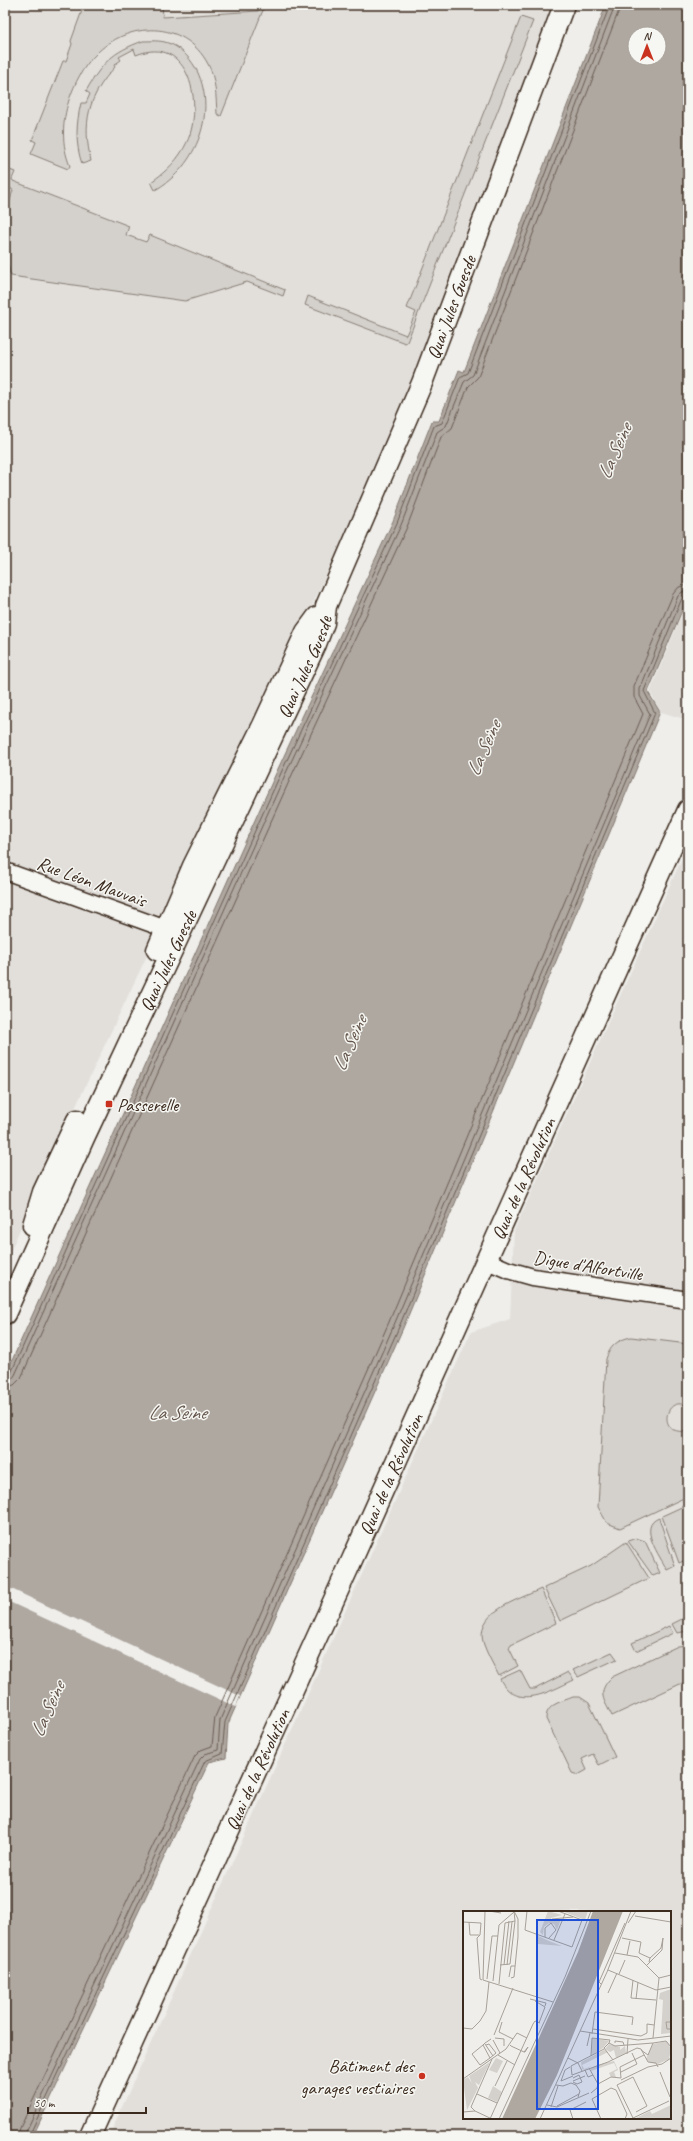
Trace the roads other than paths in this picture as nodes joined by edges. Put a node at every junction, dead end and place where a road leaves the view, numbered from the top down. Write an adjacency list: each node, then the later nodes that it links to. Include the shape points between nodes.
1 (564, 5): 4 (main road, Quai Jules Guesde, via 422,383 326,606 306,632 193,866)
2 (688, 810): 5 (main road, Quai de la Révolution)
3 (5, 871): 4 (street, Rue Léon Mauvais)
4 (172, 932): 6 (main road, Quai Jules Guesde, via 43,1192 38,1213); 8 (main road, Quai Jules Guesde)
5 (485, 1260): 7 (street, Digue d'Alfortville, via 524,1275); 9 (main road, Quai de la Révolution)
6 (5, 1286)
7 (688, 1300)
8 (5, 1314)
9 (90, 2136)

